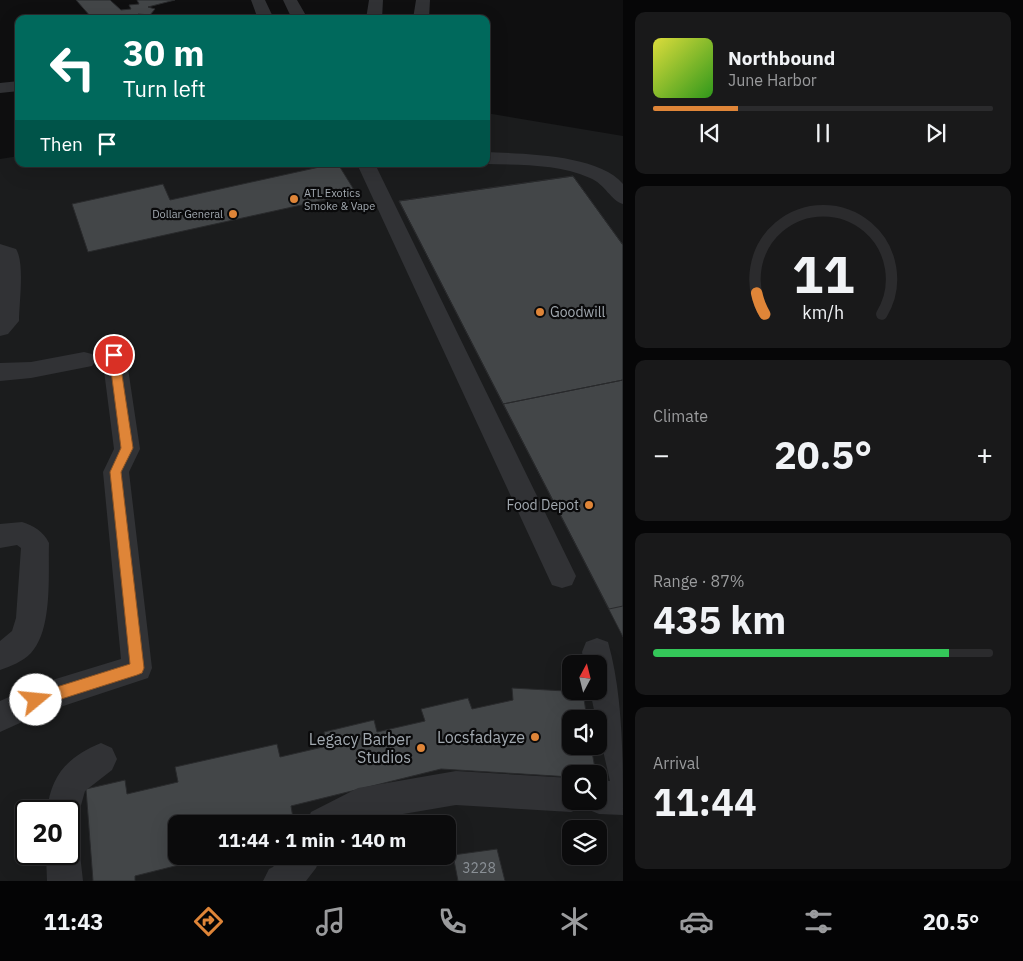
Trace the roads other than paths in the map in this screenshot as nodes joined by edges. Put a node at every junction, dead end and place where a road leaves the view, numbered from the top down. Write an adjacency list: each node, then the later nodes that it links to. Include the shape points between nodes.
1 (258, 0): 5 (street)
2 (290, 0): 6 (street)
3 (376, 0): 7 (street)
4 (424, 0): 8 (street)
5 (264, 15)
6 (298, 15)
7 (374, 15)
8 (422, 15)
9 (15, 86): 10 (street)
10 (0, 88)
11 (490, 158): 13 (street, via 544,162 592,171 609,180)
12 (367, 167): 20 (street)
13 (623, 198)
14 (0, 251): 15 (street, via 9,254 10,269 8,321)
15 (0, 328)
16 (114, 355): 23 (street, via 127,448 116,472 137,668 36,700)
17 (84, 360): 18 (street)
18 (0, 372)
19 (0, 536): 22 (street, via 22,533 35,543 30,618 25,638)
20 (562, 576)
21 (597, 652): 24 (street)
22 (0, 656)
23 (0, 717)
24 (618, 722): 26 (street)
25 (101, 759): 30 (street, via 75,775)
26 (623, 772)
27 (562, 794): 31 (street, via 456,788 358,805)
28 (607, 797): 29 (street)
29 (623, 798)
30 (65, 800)
31 (340, 815)
32 (64, 865): 34 (street)
33 (297, 865): 35 (street)
34 (65, 881)
35 (281, 881)

